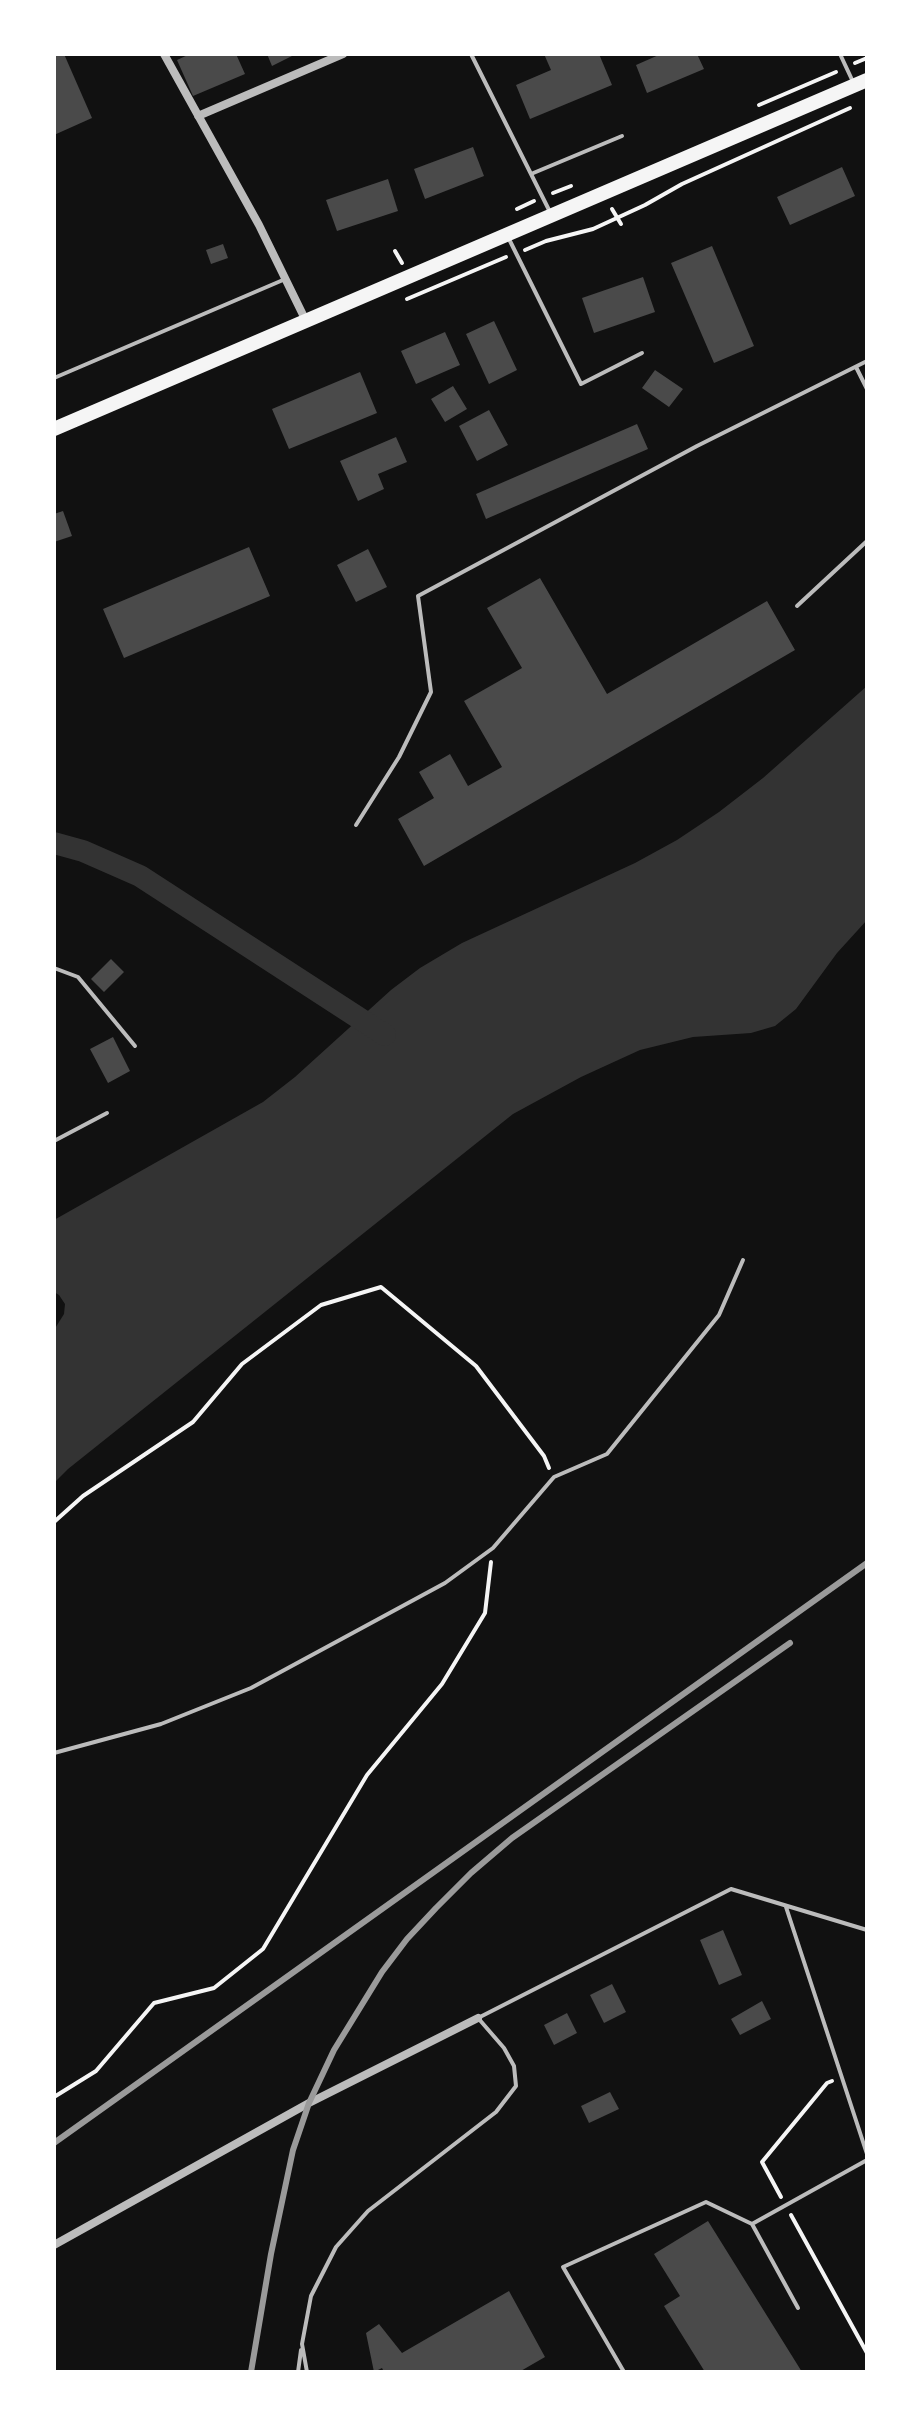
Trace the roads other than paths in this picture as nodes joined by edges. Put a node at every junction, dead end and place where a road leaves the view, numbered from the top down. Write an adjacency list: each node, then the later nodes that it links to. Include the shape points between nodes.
1 (164, 54): 6 (street)
2 (343, 54): 6 (street)
3 (471, 54): 8 (lane)
4 (840, 54): 5 (lane)
5 (861, 83): 9 (main road)
6 (198, 116): 11 (street)
7 (622, 136): 8 (lane)
8 (531, 174): 9 (lane)
9 (552, 216): 10 (main road)
10 (507, 235): 12 (main road); 13 (lane, via 581,384)
11 (286, 279): 12 (street); 16 (lane)
12 (306, 321): 18 (main road)
13 (642, 353)
14 (867, 361): 15 (lane)
15 (856, 367): 17 (lane); 21 (lane, via 418,596 431,692 399,757)
16 (54, 378)
17 (867, 389)
18 (54, 429)
19 (867, 541): 20 (lane)
20 (797, 606)
21 (356, 825)
22 (54, 968): 23 (lane, via 78,977)
23 (135, 1046)
24 (107, 1113): 25 (lane)
25 (54, 1141)
26 (743, 1260): 27 (lane, via 719,1315 607,1454 554,1477 493,1548 445,1583 251,1688 161,1724)
27 (54, 1753)
28 (786, 1907): 29 (lane); 30 (lane, via 731,1889); 31 (lane)
29 (867, 1930)
30 (478, 2018): 33 (street, via 309,2103); 35 (lane, via 504,2048 514,2066 516,2086 496,2112 368,2211 336,2247 311,2296)
31 (867, 2157): 32 (lane)
32 (752, 2224): 34 (lane); 38 (lane, via 706,2202 563,2267)
33 (54, 2245)
34 (798, 2308)
35 (302, 2344): 36 (lane); 37 (lane)
36 (298, 2372)
37 (307, 2372)
38 (624, 2372)

